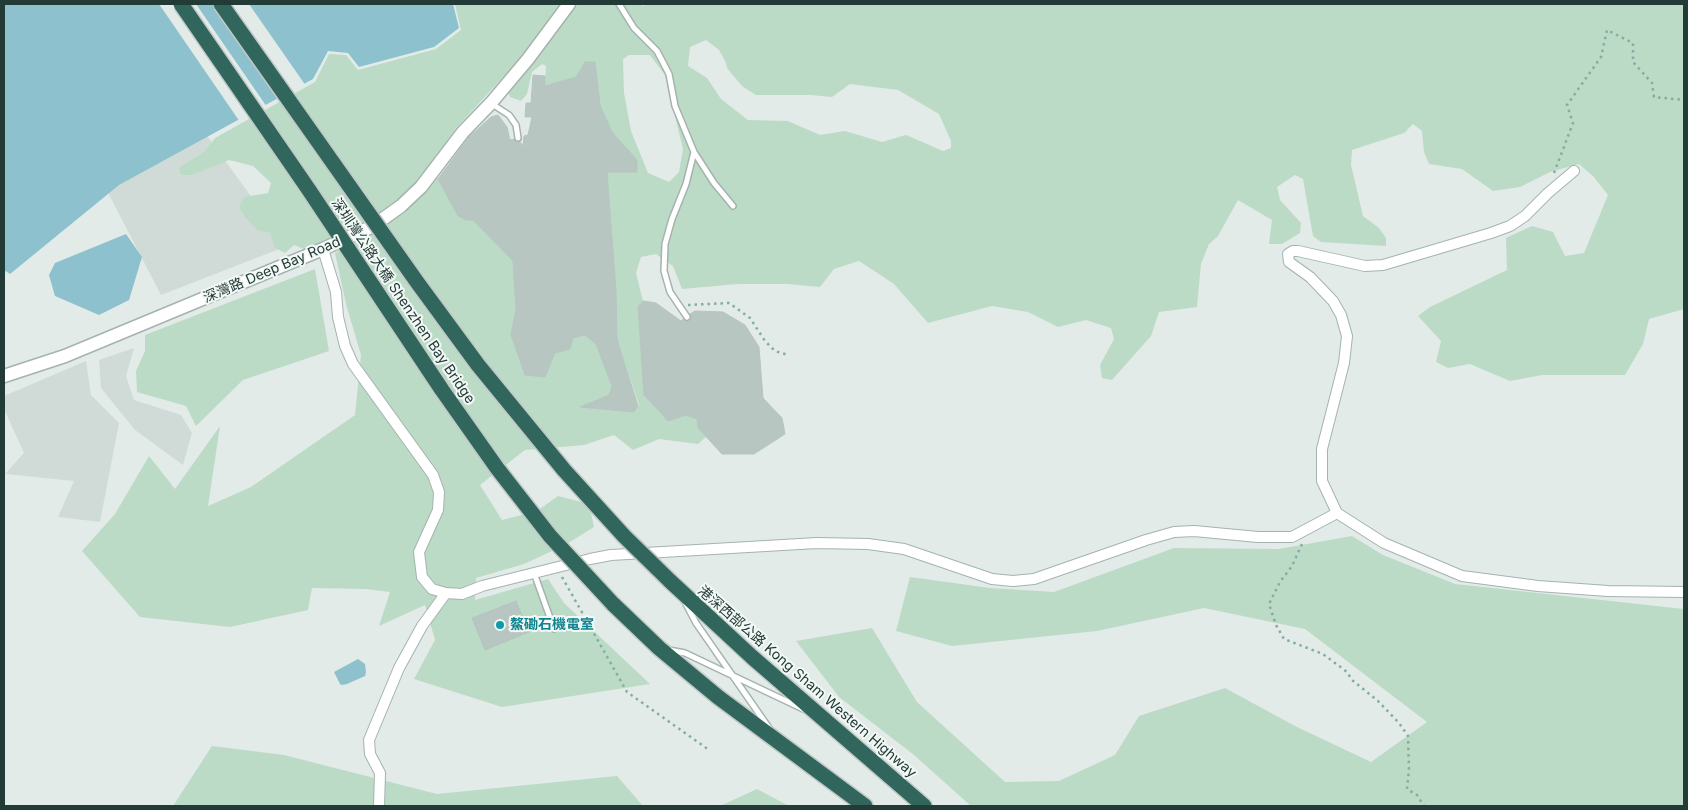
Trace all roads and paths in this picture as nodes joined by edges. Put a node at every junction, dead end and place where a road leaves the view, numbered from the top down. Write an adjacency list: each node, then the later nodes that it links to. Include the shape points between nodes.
1 (181, 4): 25 (highway, 深圳灣公路大橋 Shenzhen Bay Bridge, bridge, via 497,468 550,536)
2 (221, 4): 21 (highway, 深圳灣公路大橋 Shenzhen Bay Bridge, bridge, via 478,365 564,470)
3 (569, 4): 6 (street, 深灣路 Deep Bay Road)
4 (619, 4): 8 (lane, via 634,28 657,51 669,74 675,106)
5 (1684, 100): 10 (path, via 1654,97 1652,83 1633,62 1633,43 1607,30 1601,56 1567,104 1573,123)
6 (491, 104): 7 (lane, via 509,115 516,125); 12 (street, 深灣路 Deep Bay Road, via 463,132 421,187 402,206 373,226)
7 (518, 138)
8 (694, 152): 11 (lane); 13 (lane, via 665,244 664,271)
9 (1574, 171): 10 (street)
10 (1548, 193): 17 (street, via 1506,228 1383,265 1365,266 1298,250 1288,254 1289,262 1310,277 1333,301 1345,329 1346,353 1322,448 1322,481)
11 (733, 206)
12 (323, 249): 16 (street, 深灣路 Deep Bay Road, via 65,356); 23 (street, via 336,292 345,346 353,364 433,475 439,492 438,510 419,552 422,576 432,589)
13 (678, 305): 14 (lane); 15 (path, via 729,303 750,318 775,351)
14 (687, 316)
15 (788, 355)
16 (4, 376)
17 (1337, 513): 18 (street); 22 (street, via 1384,543 1462,576 1538,586)
18 (1314, 525): 19 (street, via 1292,537 1174,532 1034,579 1014,581 992,579 904,549 868,544 817,543 611,555); 33 (path, via 1270,604 1276,625 1284,639 1323,654 1347,672 1400,723 1408,736 1407,789 1417,795)
19 (556, 567): 20 (street); 29 (path, via 627,692)
20 (533, 573): 23 (street, via 462,594); 24 (lane)
21 (673, 584): 26 (lane); 27 (highway, 港深西部公路 Kong Sham Western Highway)
22 (1684, 592)
23 (446, 593): 30 (street, via 398,668 369,740 370,754 380,773)
24 (554, 629)
25 (659, 648): 26 (lane, via 686,653); 28 (highway)
26 (734, 677): 27 (lane); 28 (lane)
27 (818, 715): 32 (highway, 港深西部公路 Kong Sham Western Highway)
28 (779, 743): 31 (highway)
29 (709, 750)
30 (379, 806)
31 (865, 806)
32 (924, 806)
33 (1424, 806)

